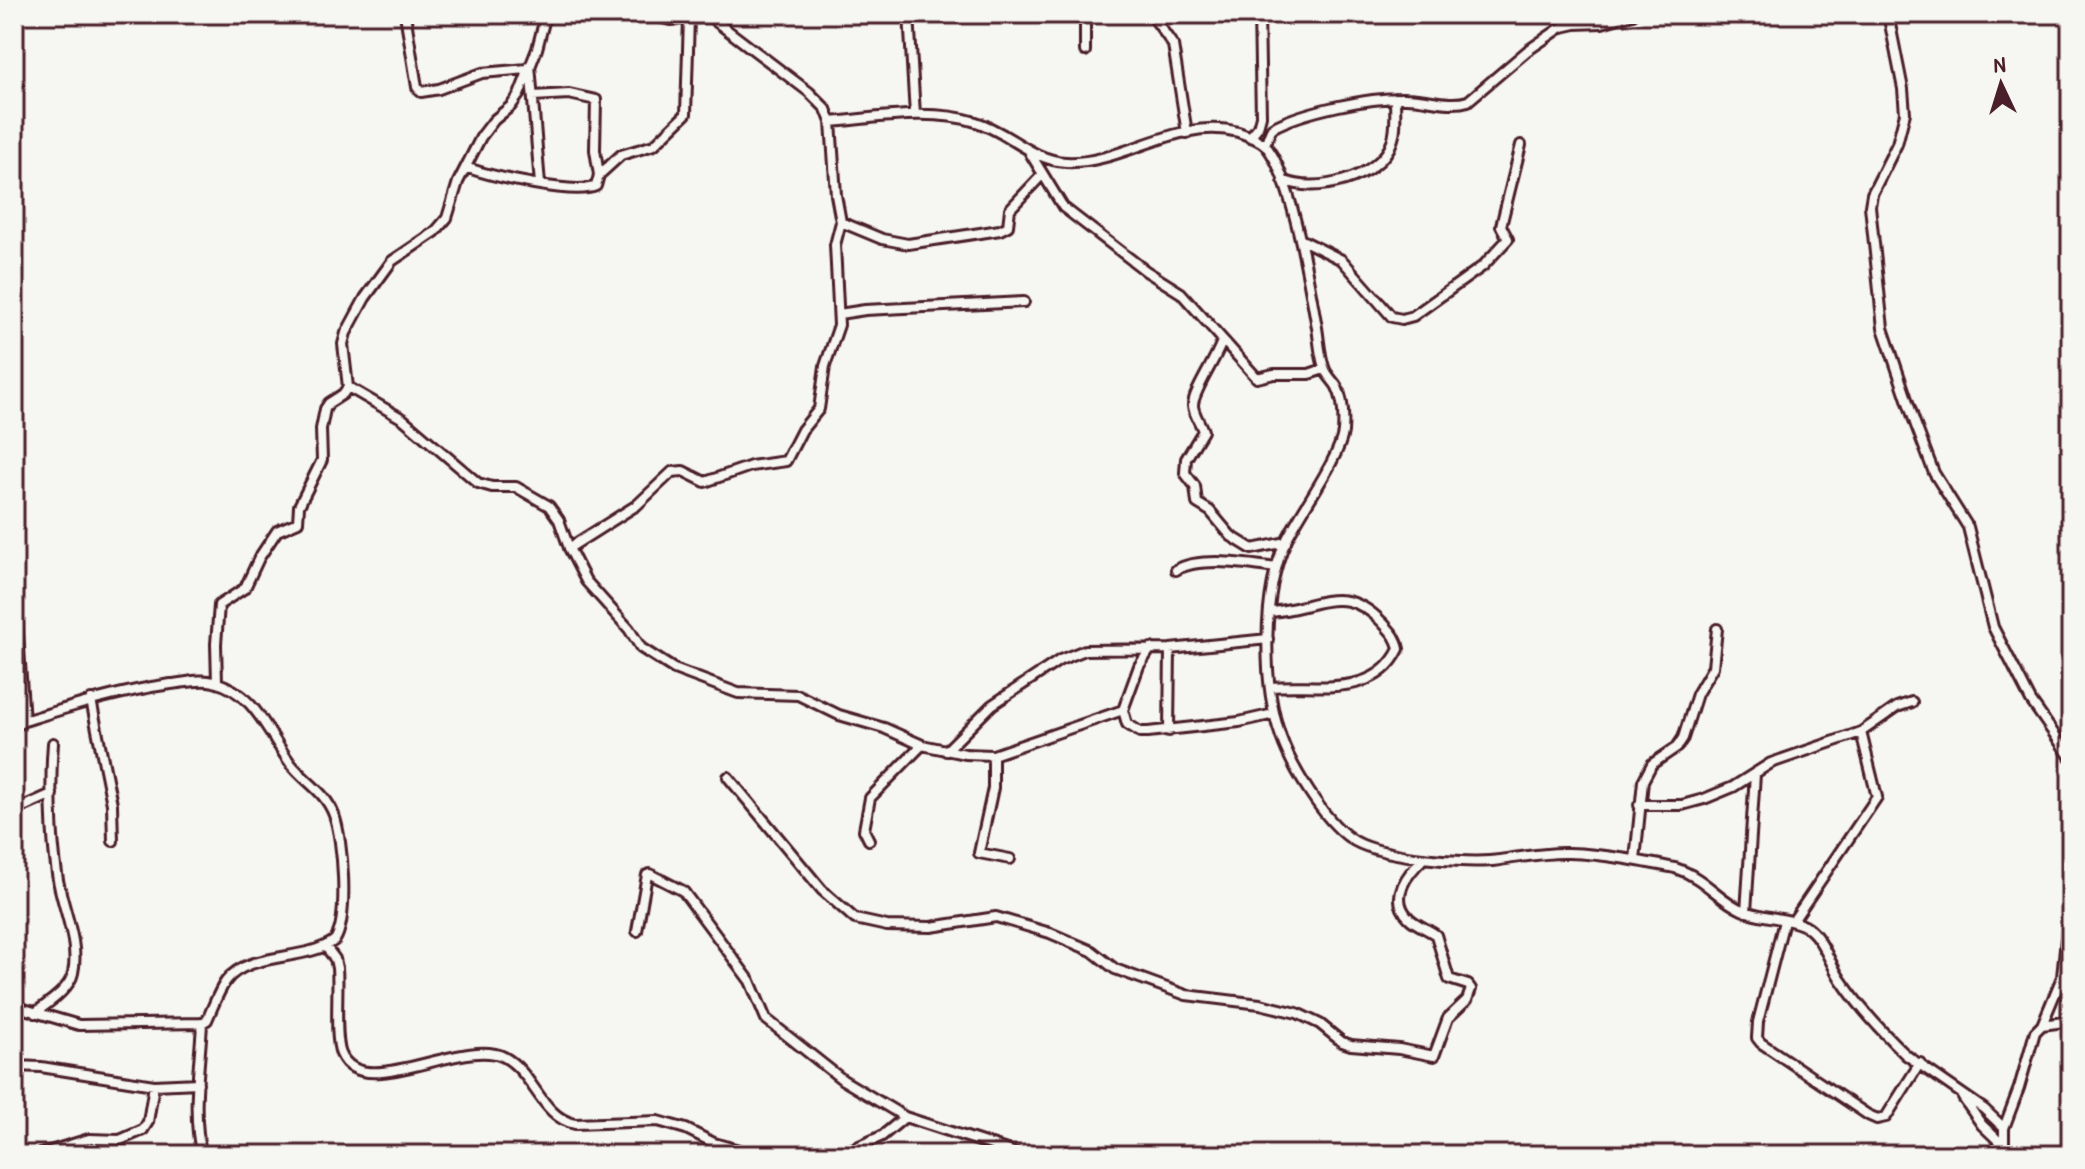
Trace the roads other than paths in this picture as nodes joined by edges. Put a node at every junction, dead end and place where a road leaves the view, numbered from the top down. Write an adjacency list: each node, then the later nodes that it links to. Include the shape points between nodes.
1 (405, 14): 14 (street, via 421,92 482,73)
2 (546, 14): 14 (street)
3 (643, 14): 11 (street)
4 (909, 14): 17 (street)
5 (1085, 14): 13 (street)
6 (1151, 14): 19 (street, via 1173,45)
7 (1259, 14): 20 (street, via 1261,116)
8 (1572, 14): 12 (street)
9 (1633, 14): 12 (street)
10 (1888, 14): 60 (street, via 1905,113 1870,206 1883,328 1934,473 1968,527 1993,627 2031,701)
11 (689, 18): 18 (street, via 712,18 809,92); 25 (street, via 686,114 654,145 621,155)
12 (1575, 24): 16 (street, via 1542,39 1468,101)
13 (1085, 51)
14 (529, 66): 15 (street); 24 (street, via 519,95 481,137)
15 (533, 96): 25 (street, via 569,94 596,100); 28 (street)
16 (1395, 98): 21 (street, via 1301,115 1272,128); 27 (street, via 1394,139 1374,167 1328,183 1301,186)
17 (915, 115): 18 (street); 23 (street, via 976,122)
18 (831, 122): 29 (street)
19 (1187, 133): 20 (street, via 1221,129); 23 (street, via 1087,161 1057,161)
20 (1250, 137): 21 (street)
21 (1265, 144): 27 (street)
22 (1521, 145): 30 (street, via 1501,226 1508,239 1483,266 1413,316 1392,317 1342,260)
23 (1030, 152): 26 (street)
24 (468, 168): 28 (street); 35 (street, via 444,223 392,261 356,314 343,340)
25 (599, 175): 28 (street, via 590,189)
26 (1042, 175): 29 (street, via 1012,206 1008,226 1000,230 908,244); 33 (street, via 1069,213 1181,293)
27 (1283, 180): 30 (street)
28 (540, 184)
29 (841, 222): 32 (street, via 835,245)
30 (1300, 239): 34 (street)
31 (1024, 302): 32 (street)
32 (839, 314): 37 (street, via 819,409 786,461 705,482 676,470 637,505)
33 (1222, 341): 34 (street, via 1260,379); 36 (street, via 1194,397 1203,431 1186,459 1185,473 1195,486 1197,503 1241,543 1252,549)
34 (1324, 369): 36 (street, via 1340,396 1343,434)
35 (348, 387): 37 (street, via 403,419 478,483 516,487 549,506); 46 (street, via 325,409 322,460 300,503 298,522 277,531 245,588 219,605)
36 (1286, 542): 38 (street)
37 (569, 548): 57 (street, via 598,598 641,648 664,663 738,693 798,695)
38 (1276, 568): 39 (street, via 1215,563); 41 (street)
39 (1176, 570)
40 (14, 576): 52 (street)
41 (1269, 612): 43 (street); 47 (street, via 1352,601 1375,615 1397,639 1399,649 1390,663 1362,683)
42 (1717, 629): 64 (street, via 1713,667 1697,694 1683,738 1652,764)
43 (1268, 639): 45 (street); 47 (street)
44 (1151, 648): 45 (street); 50 (street); 58 (street, via 1093,649 1060,660 992,705)
45 (1170, 649): 54 (street)
46 (217, 682): 48 (street, via 142,687); 75 (street, via 252,706 293,767 324,795 332,812 344,903 339,934)
47 (1271, 687): 51 (street)
48 (91, 700): 52 (street); 67 (street, via 112,804)
49 (1912, 702): 55 (street)
50 (1123, 710): 54 (street, via 1132,729); 59 (street)
51 (1274, 714): 54 (street); 68 (street, via 1313,795 1348,837 1365,847)
52 (24, 721): 53 (street)
53 (14, 727)
54 (1169, 731)
55 (1861, 732): 61 (street, via 1786,756); 73 (street, via 1877,797)
56 (53, 743): 63 (street)
57 (922, 745): 58 (street); 66 (street, via 870,798 864,830)
58 (946, 751): 59 (street)
59 (993, 755): 69 (street, via 993,788 979,853)
60 (2071, 758)
61 (1755, 774): 64 (street, via 1682,805); 72 (street)
62 (728, 777): 68 (street, via 822,890 855,919 931,927 996,917 1050,933 1092,951 1115,969 1192,997 1275,1008 1310,1018 1351,1045 1434,1056 1448,1018 1471,992 1468,985 1449,979 1436,935 1407,917 1402,907 1402,883)
63 (52, 794): 65 (street); 77 (street, via 56,872 74,969 65,987)
64 (1639, 805): 70 (street)
65 (14, 811)
66 (869, 840)
67 (113, 841)
68 (1424, 858): 70 (street, via 1496,861 1566,853)
69 (1010, 859)
70 (1635, 860): 72 (street, via 1692,873)
71 (2071, 890): 80 (street, via 2062,977)
72 (1746, 912): 73 (street)
73 (1789, 921): 81 (street, via 1807,927 1864,1009); 81 (street, via 1758,1022 1761,1043 1877,1119 1886,1117)
74 (637, 931): 86 (street, via 647,875 680,888 750,981 766,1019 843,1080)
75 (326, 947): 79 (street, via 235,973); 91 (street, via 337,968 339,1045 342,1057 355,1069 383,1073 460,1055 494,1055 521,1071 563,1121 658,1121)
76 (14, 1006): 77 (street)
77 (35, 1013): 79 (street, via 79,1025)
78 (2071, 1021): 80 (street)
79 (202, 1023): 83 (street)
80 (2042, 1025): 87 (street, via 2030,1045)
81 (1920, 1063): 85 (street)
82 (14, 1066): 84 (street)
83 (198, 1083): 84 (street); 90 (street)
84 (154, 1085): 89 (street, via 143,1130 120,1140 89,1139)
85 (1959, 1092): 87 (street); 88 (street)
86 (905, 1117): 92 (street, via 882,1136); 93 (street)
87 (2004, 1128): 88 (street)
88 (2004, 1151): 94 (street)
89 (37, 1155)
90 (202, 1155)
91 (757, 1155)
92 (839, 1155)
93 (1022, 1155)
94 (2038, 1155)

